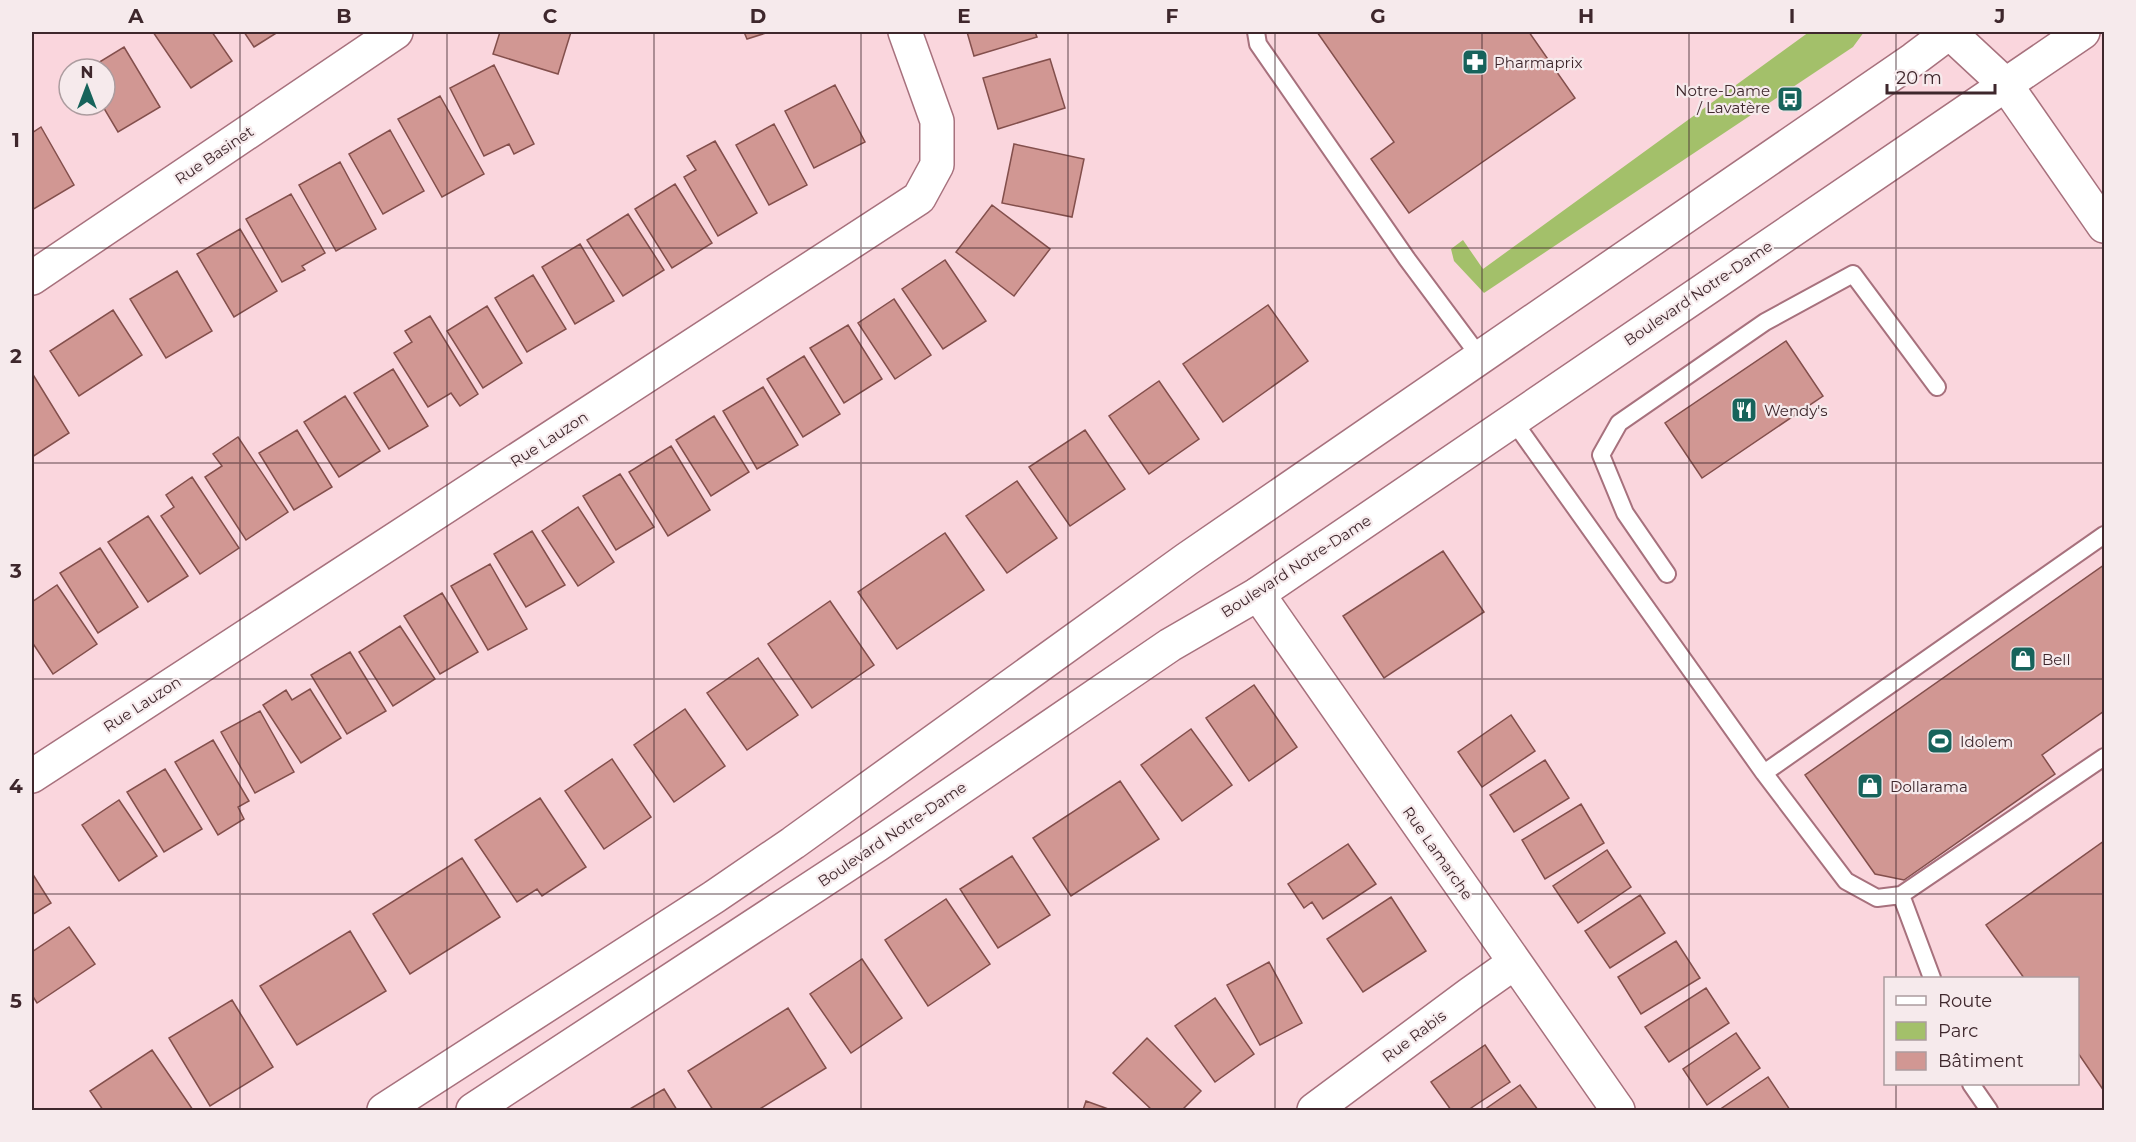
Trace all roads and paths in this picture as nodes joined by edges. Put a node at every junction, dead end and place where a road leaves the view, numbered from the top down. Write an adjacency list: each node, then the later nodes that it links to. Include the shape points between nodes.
1 (396, 32): 9 (street, Rue Basinet)
2 (905, 32): 18 (street, Rue Lauzon, via 937,121 937,165 919,198)
3 (1256, 32): 10 (lane, via 1258,44)
4 (1950, 32): 7 (street); 10 (street)
5 (1983, 32): 7 (street)
6 (2083, 32): 7 (street, Boulevard Notre-Dame)
7 (2006, 85): 8 (street); 12 (street, Boulevard Notre-Dame)
8 (2104, 226)
9 (32, 278)
10 (1479, 357): 23 (street, via 1187,559 776,855)
11 (1937, 387): 14 (lane, via 1853,274 1765,322 1619,423 1601,455 1625,513)
12 (1512, 419): 15 (street, Boulevard Notre-Dame); 17 (lane)
13 (2104, 535): 17 (lane)
14 (1667, 574)
15 (1258, 594): 20 (street, Rue Lamarche); 24 (street, Boulevard Notre-Dame, via 1170,645 850,863)
16 (2104, 757): 19 (lane)
17 (1764, 773): 19 (lane, via 1846,881 1877,898)
18 (32, 776)
19 (1900, 895): 21 (lane)
20 (1514, 963): 25 (street, Rue Rabis); 26 (street, Rue Lamarche)
21 (1932, 977)
22 (1972, 1085): 27 (lane)
23 (384, 1110)
24 (473, 1110)
25 (1314, 1110)
26 (1618, 1110)
27 (1989, 1110)

